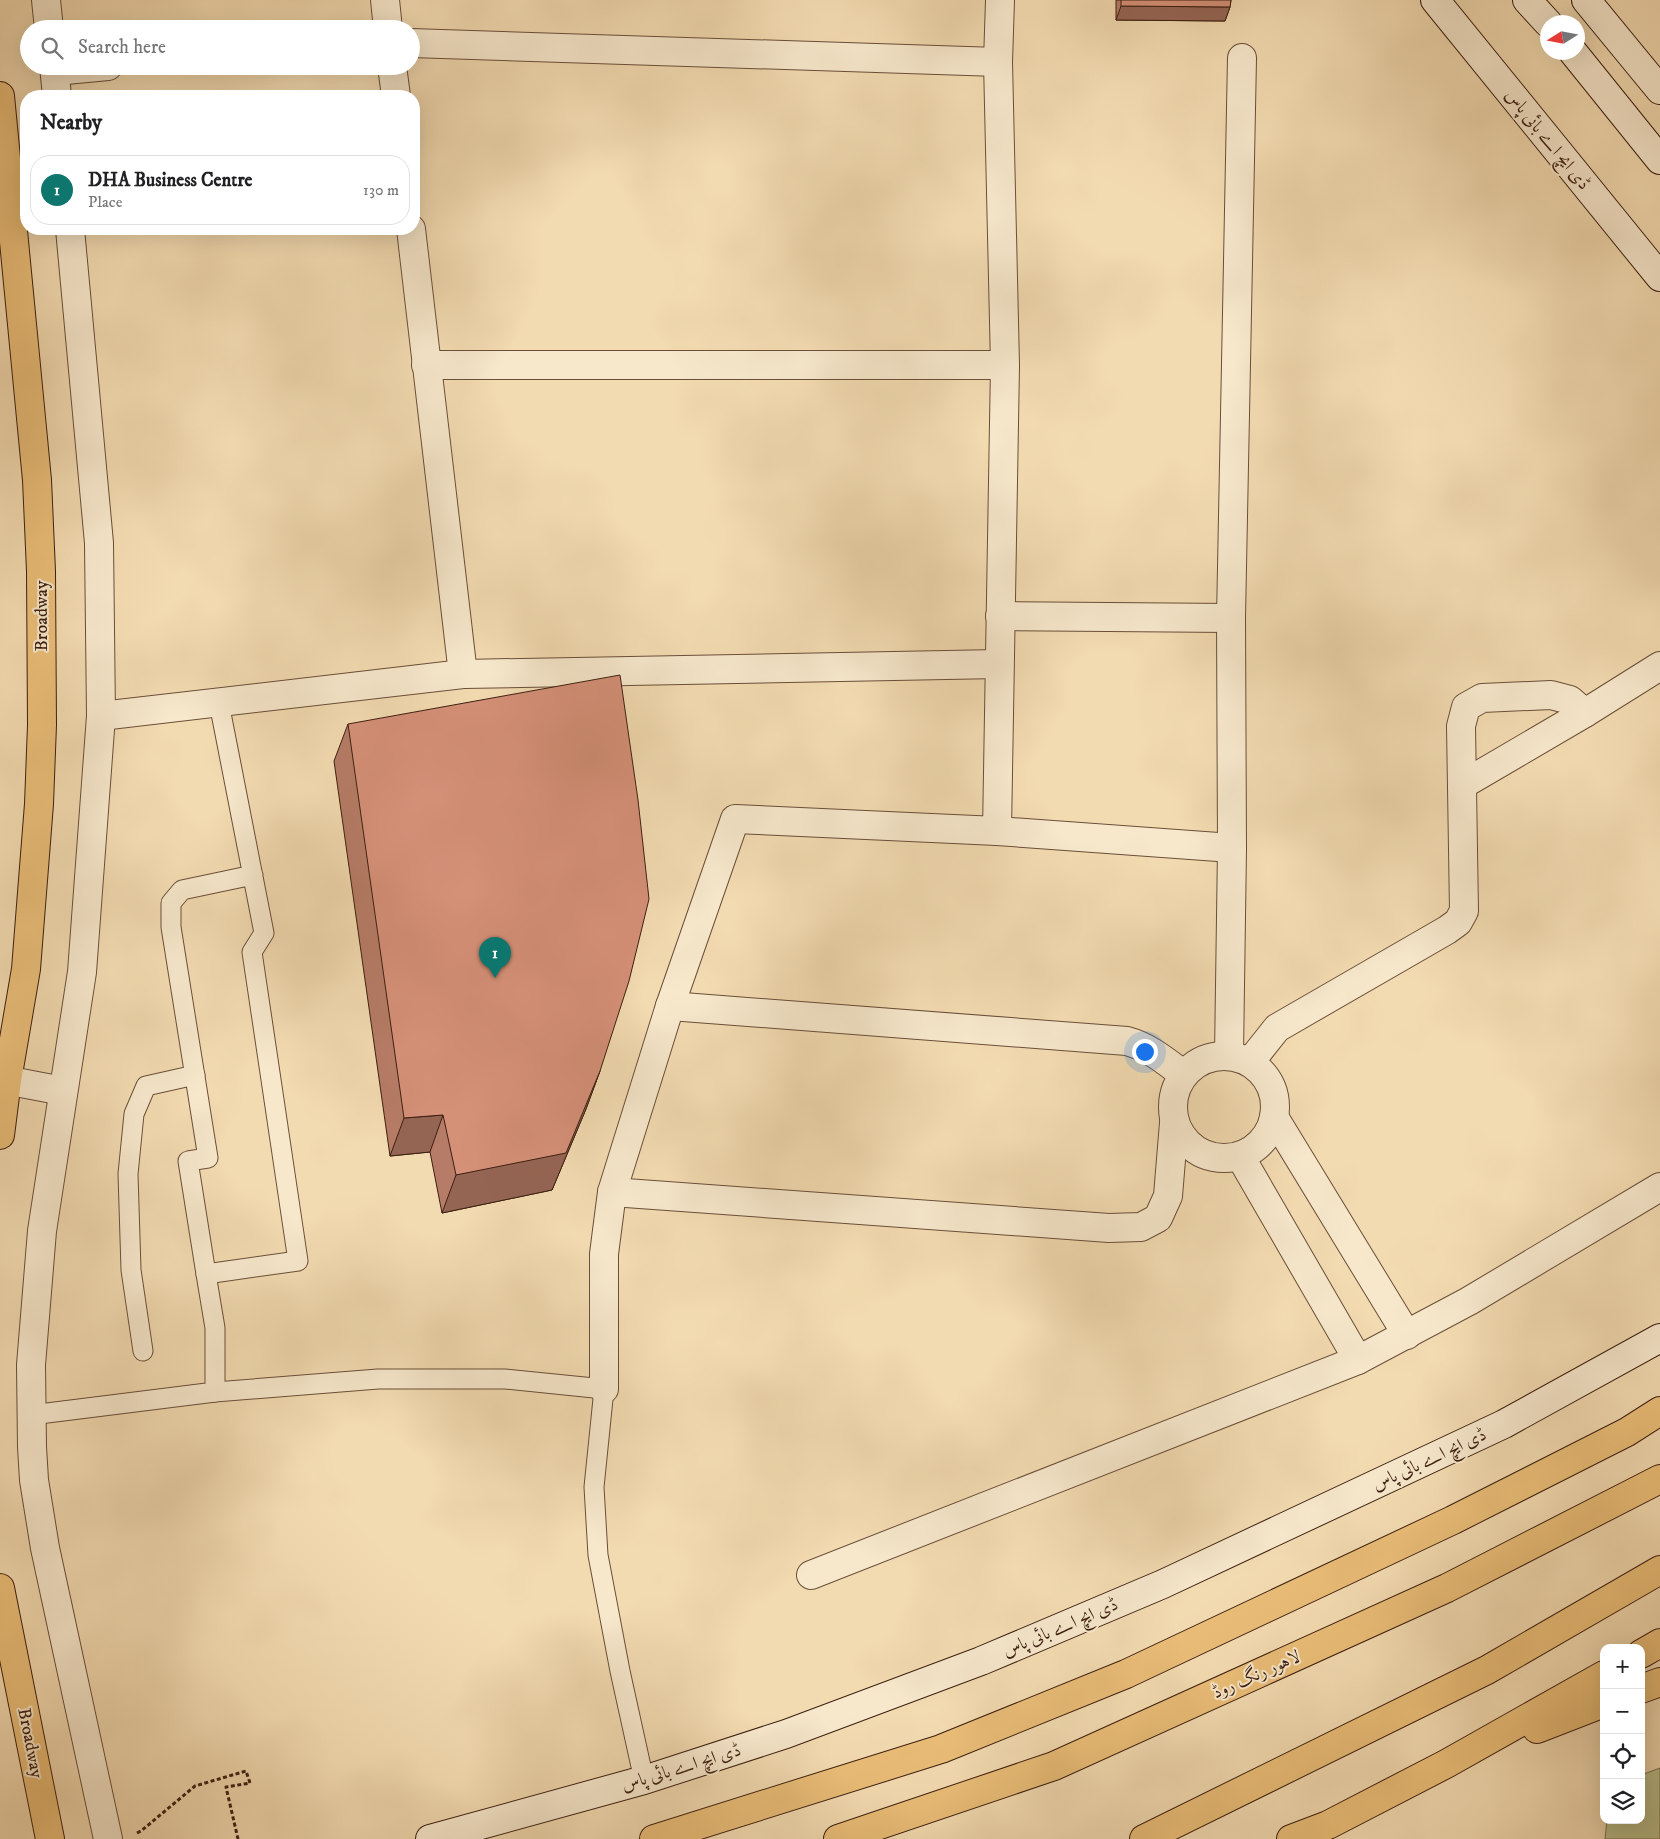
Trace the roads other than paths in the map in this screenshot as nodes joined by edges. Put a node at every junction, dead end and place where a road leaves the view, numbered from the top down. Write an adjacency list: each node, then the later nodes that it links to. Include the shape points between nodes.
1 (46, 0): 8 (street)
2 (385, 0): 9 (street)
3 (1000, 0): 13 (street)
4 (1435, 0): 23 (street, ڈی ایچ اے بائی پاس)
5 (1527, 0): 7 (street)
6 (1586, 0): 18 (street)
7 (1541, 15)
8 (48, 20)
9 (387, 20)
10 (420, 43): 13 (street)
11 (1242, 58): 27 (street)
12 (1579, 60): 20 (street)
13 (998, 62): 24 (street)
14 (69, 75): 16 (street)
15 (393, 75): 17 (street)
16 (56, 78)
17 (395, 90)
18 (1660, 90)
19 (0, 96): 42 (main road, Broadway, via 37,480 42,725 26,969)
20 (1660, 160)
21 (71, 235): 33 (street, via 99,543)
22 (412, 235): 25 (street)
23 (1660, 277)
24 (1005, 365): 25 (street); 26 (street)
25 (426, 366): 30 (street)
26 (1000, 616): 27 (street); 28 (street)
27 (1231, 618): 36 (street)
28 (999, 664): 30 (street); 35 (street)
29 (1660, 666): 32 (street)
30 (463, 674): 31 (street)
31 (219, 703): 33 (street); 37 (lane)
32 (1585, 713): 34 (street); 34 (street, via 1570,700 1551,695 1482,698 1466,708 1460,726)
33 (101, 716): 43 (street, via 82,972)
34 (1462, 785): 39 (street, via 1464,911 1458,922 1277,1028)
35 (997, 831): 36 (street); 38 (street, via 735,819)
36 (1232, 848): 39 (street)
37 (253, 875): 41 (lane, via 182,890 171,903 171,927); 50 (lane, via 264,933 252,952 298,1261)
38 (670, 1006): 40 (street, via 1127,1042 1139,1044 1155,1053); 49 (street)
39 (1239, 1058): 40 (street, via 1203,1059); 44 (street, via 1265,1076 1274,1095)
40 (1183, 1074): 45 (street, via 1174,1089 1171,1106)
41 (195, 1075): 50 (lane, via 208,1158 188,1161); 53 (lane, via 146,1086 134,1114 128,1174 131,1270)
42 (3, 1079): 43 (street); 46 (main road, Broadway)
43 (63, 1091): 58 (street, via 42,1231 33,1325)
44 (1274, 1117): 47 (street, via 1268,1134 1256,1148); 51 (street)
45 (1174, 1123): 47 (street, via 1189,1146 1213,1158); 49 (street, via 1168,1196 1158,1218 1141,1227 1109,1228)
46 (0, 1135)
47 (1240, 1156): 54 (street)
48 (1660, 1187): 51 (street)
49 (612, 1192): 55 (street, via 604,1254)
50 (206, 1274): 56 (lane, via 215,1328)
51 (1407, 1335): 54 (street)
52 (1660, 1338): 70 (street, ڈی ایچ اے بائی پاس, via 1504,1424 1163,1584 981,1661 786,1734)
53 (143, 1351)
54 (1358, 1360): 61 (street)
55 (604, 1389): 56 (lane, via 505,1379 378,1379); 70 (lane, via 594,1487 598,1555)
56 (215, 1392): 58 (lane)
57 (1660, 1412): 74 (main road, via 1453,1520 1126,1674 941,1749)
58 (31, 1416): 71 (street, via 34,1480 45,1548)
59 (1660, 1479): 75 (main road, لاہور رنگ روڈ, via 1447,1588 1054,1766)
60 (1660, 1570): 76 (main road, via 1487,1670)
61 (811, 1574)
62 (0, 1588): 72 (main road, Broadway)
63 (1660, 1643): 64 (main road)
64 (1645, 1652)
65 (1600, 1677): 69 (main road)
66 (1660, 1682): 67 (main road)
67 (1645, 1688)
68 (1600, 1705): 69 (main road)
69 (1446, 1764): 77 (main road, via 1328,1825)
70 (644, 1780): 73 (street, ڈی ایچ اے بائی پاس)
71 (121, 1836)
72 (50, 1839)
73 (430, 1839)
74 (654, 1839)
75 (838, 1839)
76 (1144, 1839)
77 (1291, 1839)

